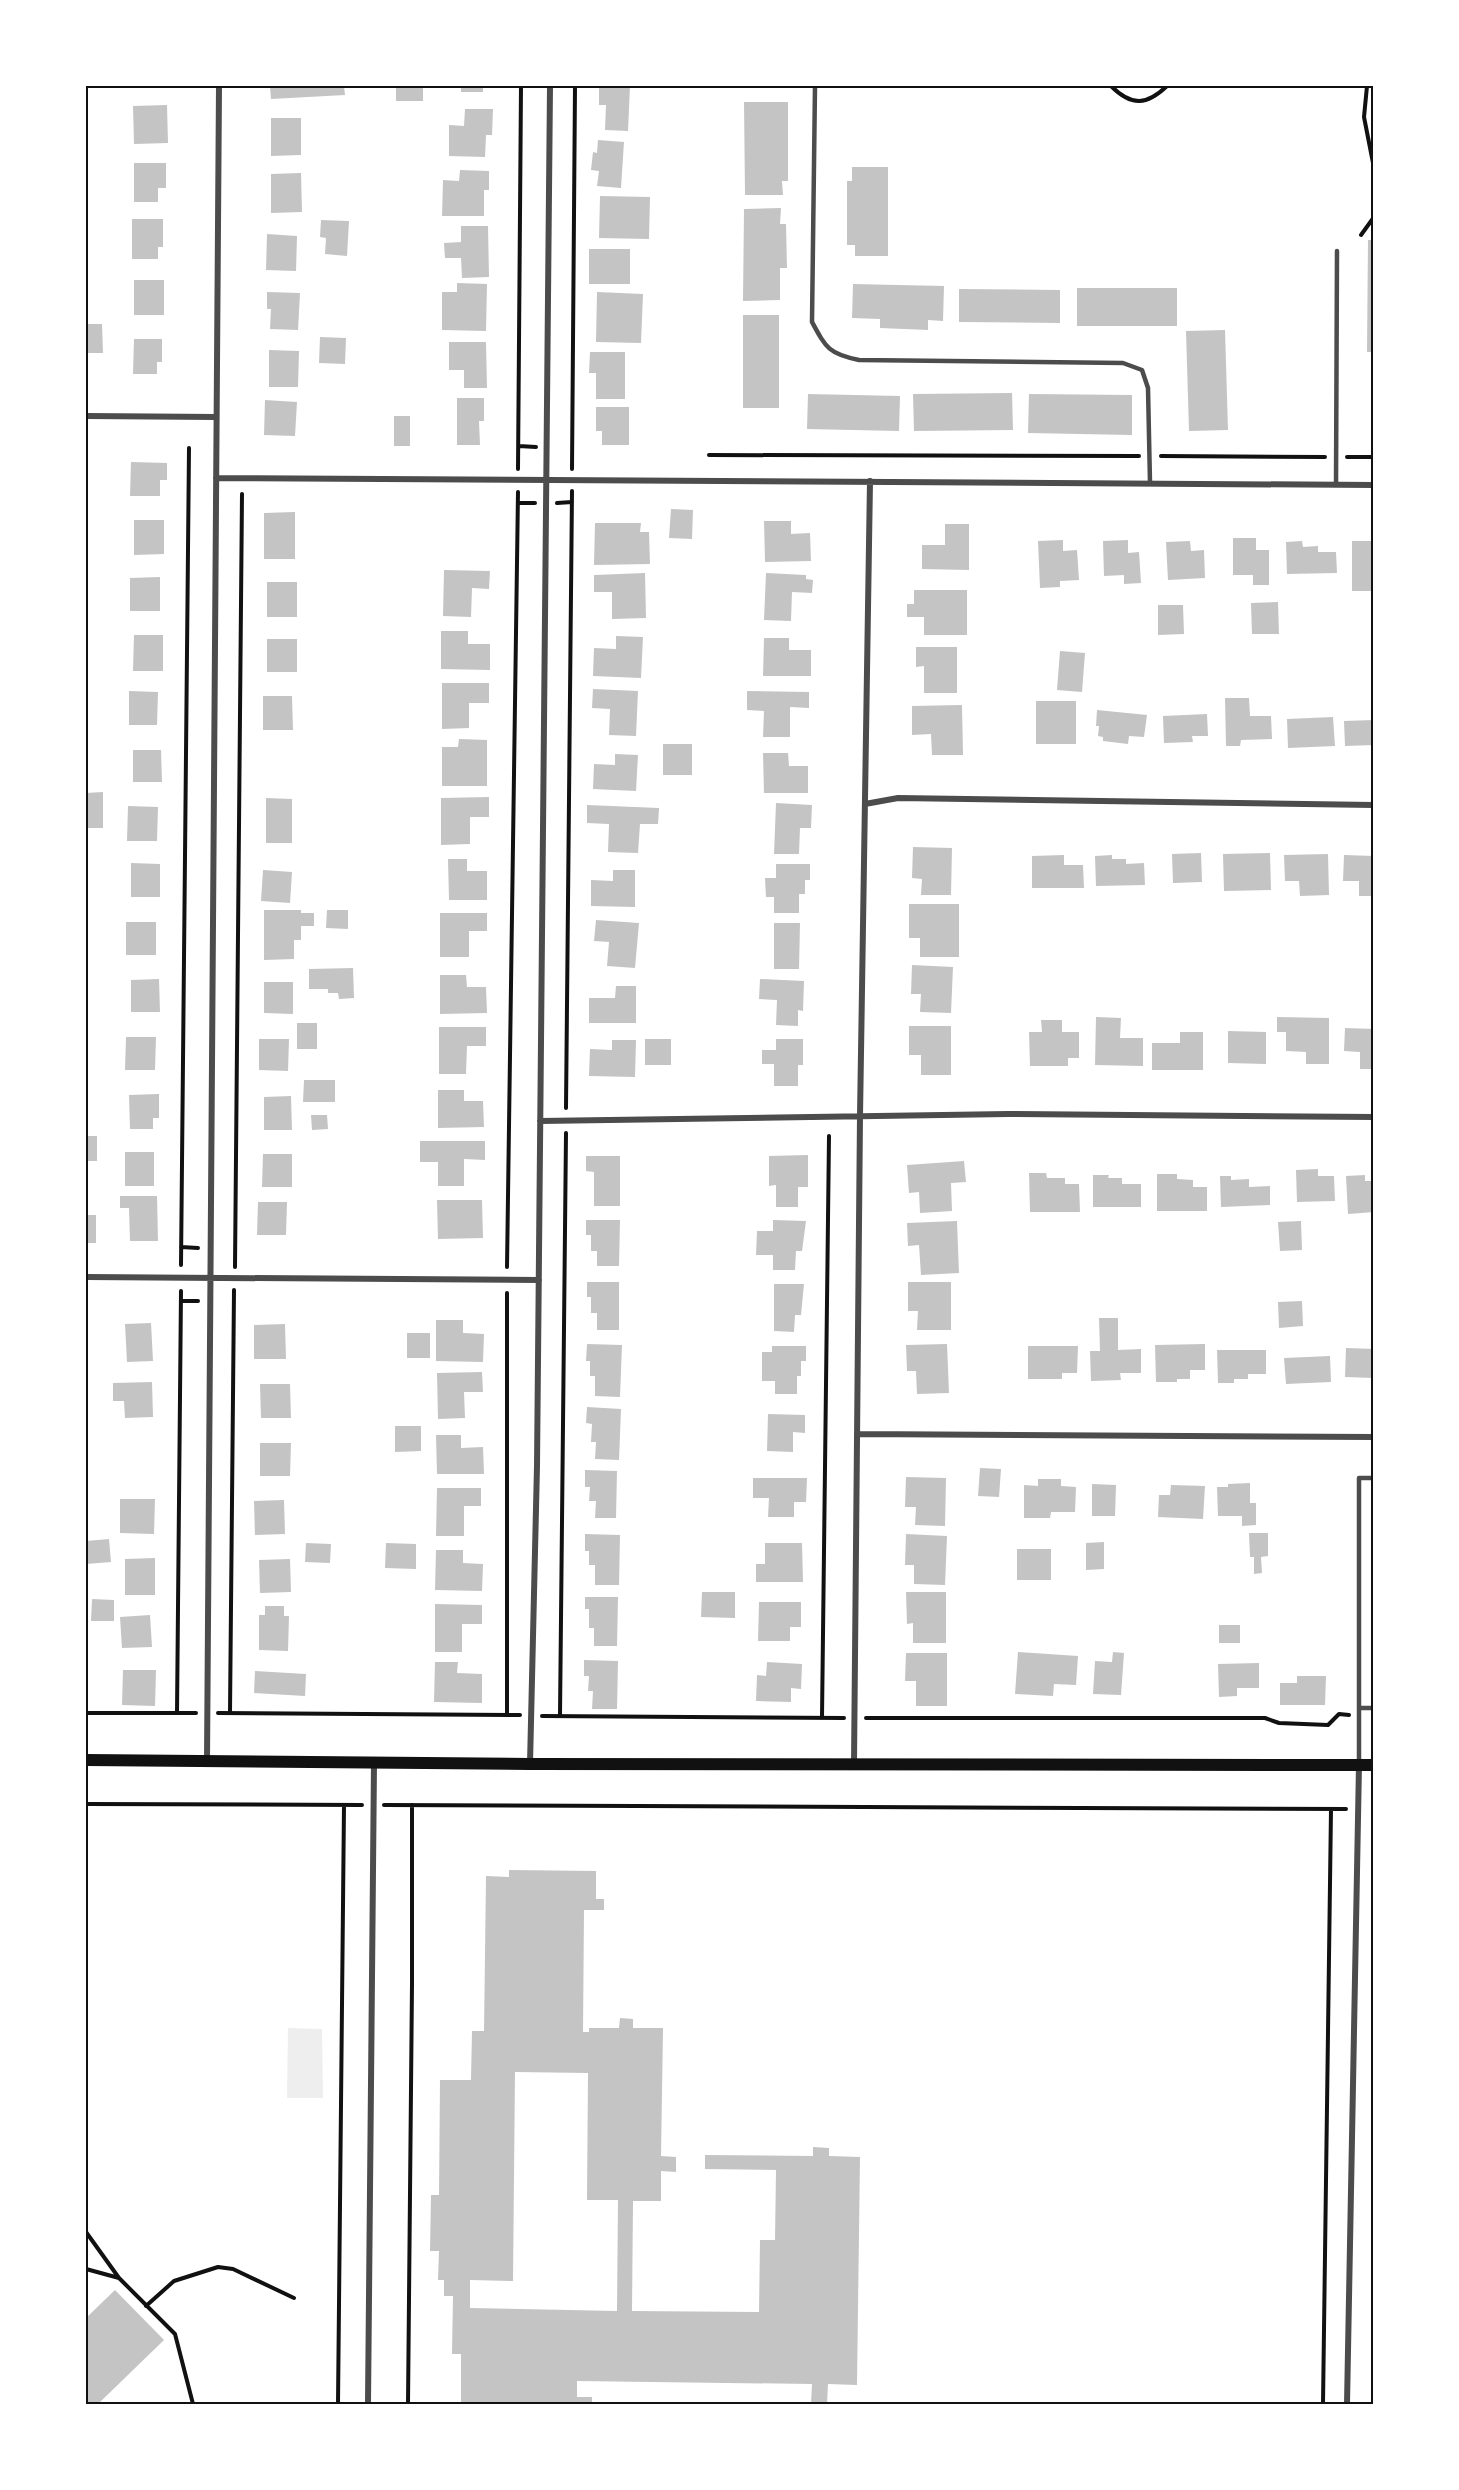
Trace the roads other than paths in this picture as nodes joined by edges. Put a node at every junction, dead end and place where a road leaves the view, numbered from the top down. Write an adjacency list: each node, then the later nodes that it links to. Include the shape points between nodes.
1 (219, 86): 6 (street)
2 (550, 86): 8 (street)
3 (815, 86): 10 (lane, via 812,321 824,344 837,355 859,360 1123,363 1142,370 1148,388)
4 (1337, 251): 11 (lane)
5 (86, 416): 6 (street)
6 (216, 417): 7 (street)
7 (216, 478): 8 (street); 19 (street)
8 (545, 479): 9 (street); 17 (street)
9 (870, 481): 10 (street); 13 (street)
10 (1150, 483): 11 (street)
11 (1336, 485): 12 (street)
12 (1374, 485)
13 (865, 804): 14 (street, via 898,798); 15 (street)
14 (1374, 805)
15 (860, 1116): 16 (street); 17 (street); 21 (street)
16 (1374, 1117)
17 (540, 1120): 20 (street)
18 (86, 1277): 19 (street)
19 (211, 1278): 20 (street); 27 (street)
20 (538, 1280): 29 (street)
21 (857, 1434): 22 (street); 30 (street)
22 (1374, 1437)
23 (1374, 1478): 24 (lane, via 1359,1478)
24 (1360, 1708): 25 (lane); 31 (lane)
25 (1374, 1708)
26 (86, 1760): 27 (main road)
27 (207, 1761): 28 (main road)
28 (374, 1762): 29 (main road); 33 (street)
29 (530, 1764): 30 (main road)
30 (854, 1764): 31 (main road)
31 (1359, 1765): 32 (main road); 34 (street)
32 (1374, 1765)
33 (368, 2404)
34 (1347, 2404)

